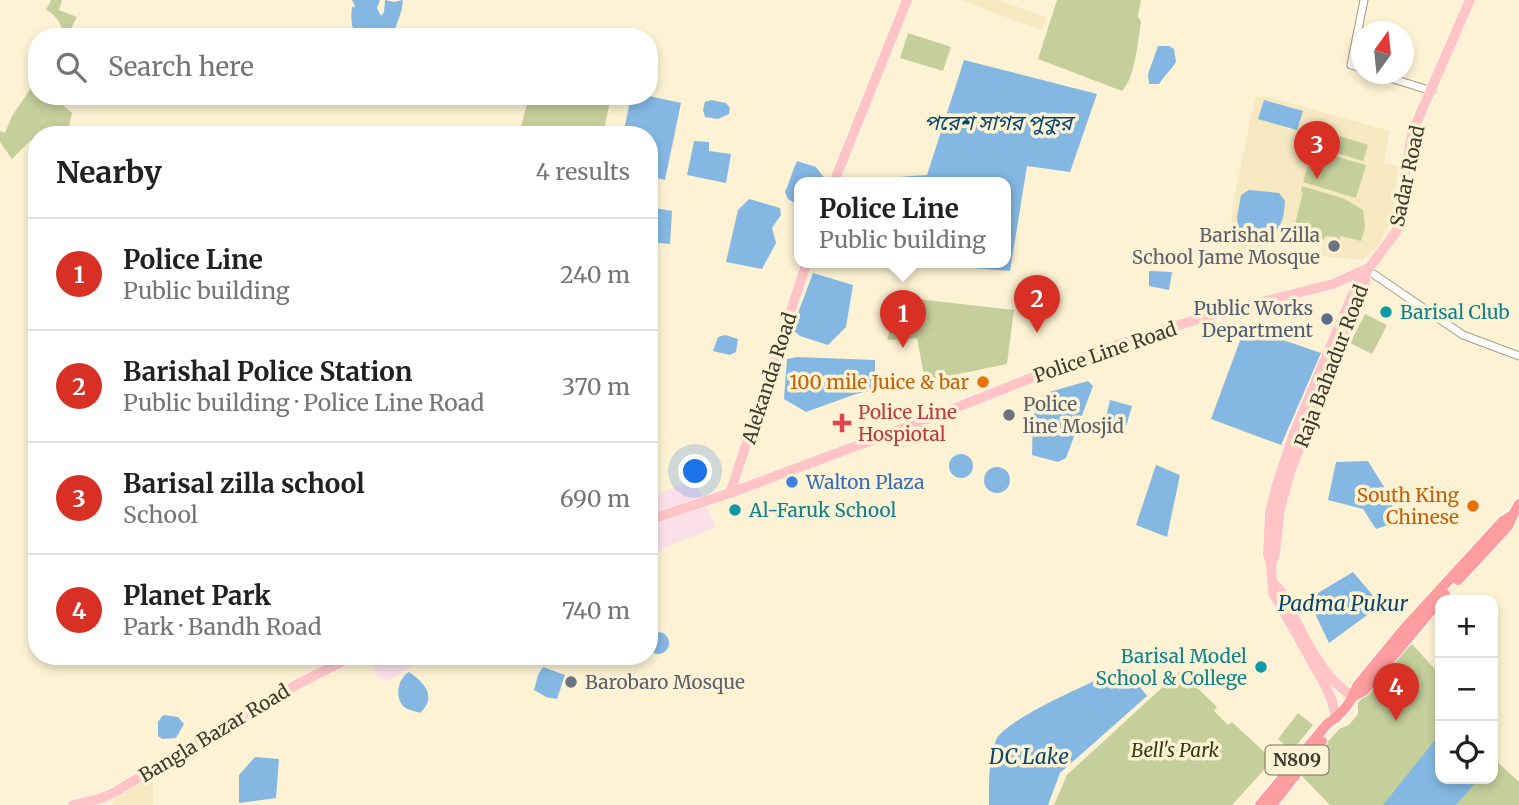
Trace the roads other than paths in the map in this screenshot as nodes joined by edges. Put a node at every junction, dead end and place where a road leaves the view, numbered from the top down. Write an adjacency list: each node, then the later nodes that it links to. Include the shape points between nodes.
1 (907, 0): 7 (main road)
2 (1364, 0): 4 (street)
3 (1470, 0): 6 (main road, Sadar Road)
4 (1360, 21)
5 (1409, 84): 6 (street)
6 (1432, 91): 9 (main road, Sadar Road, via 1412,133 1396,233)
7 (836, 177)
8 (805, 268): 11 (main road, Alekanda Road)
9 (1366, 269): 10 (street, via 1463,335); 11 (main road, Police Line Road, via 1333,284 1116,345); 15 (main road, Raja Bahadur Road, via 1285,460 1270,513 1268,554)
10 (1519, 356)
11 (730, 493): 14 (main road)
12 (1519, 504): 13 (highway, N809)
13 (1516, 514): 17 (highway, N809, via 1503,521 1404,629 1357,685)
14 (658, 517)
15 (1273, 583): 17 (main road, Raja Bahadur Road, via 1322,666 1343,691); 18 (main road, Raja Bahadur Road, via 1273,593 1325,685)
16 (336, 665): 19 (main road, Bangla Bazar Road, via 113,793)
17 (1354, 696): 18 (highway, N809)
18 (1336, 718): 20 (highway, N809, via 1326,724); 21 (highway, N809)
19 (73, 805)
20 (1259, 805)
21 (1272, 805)

